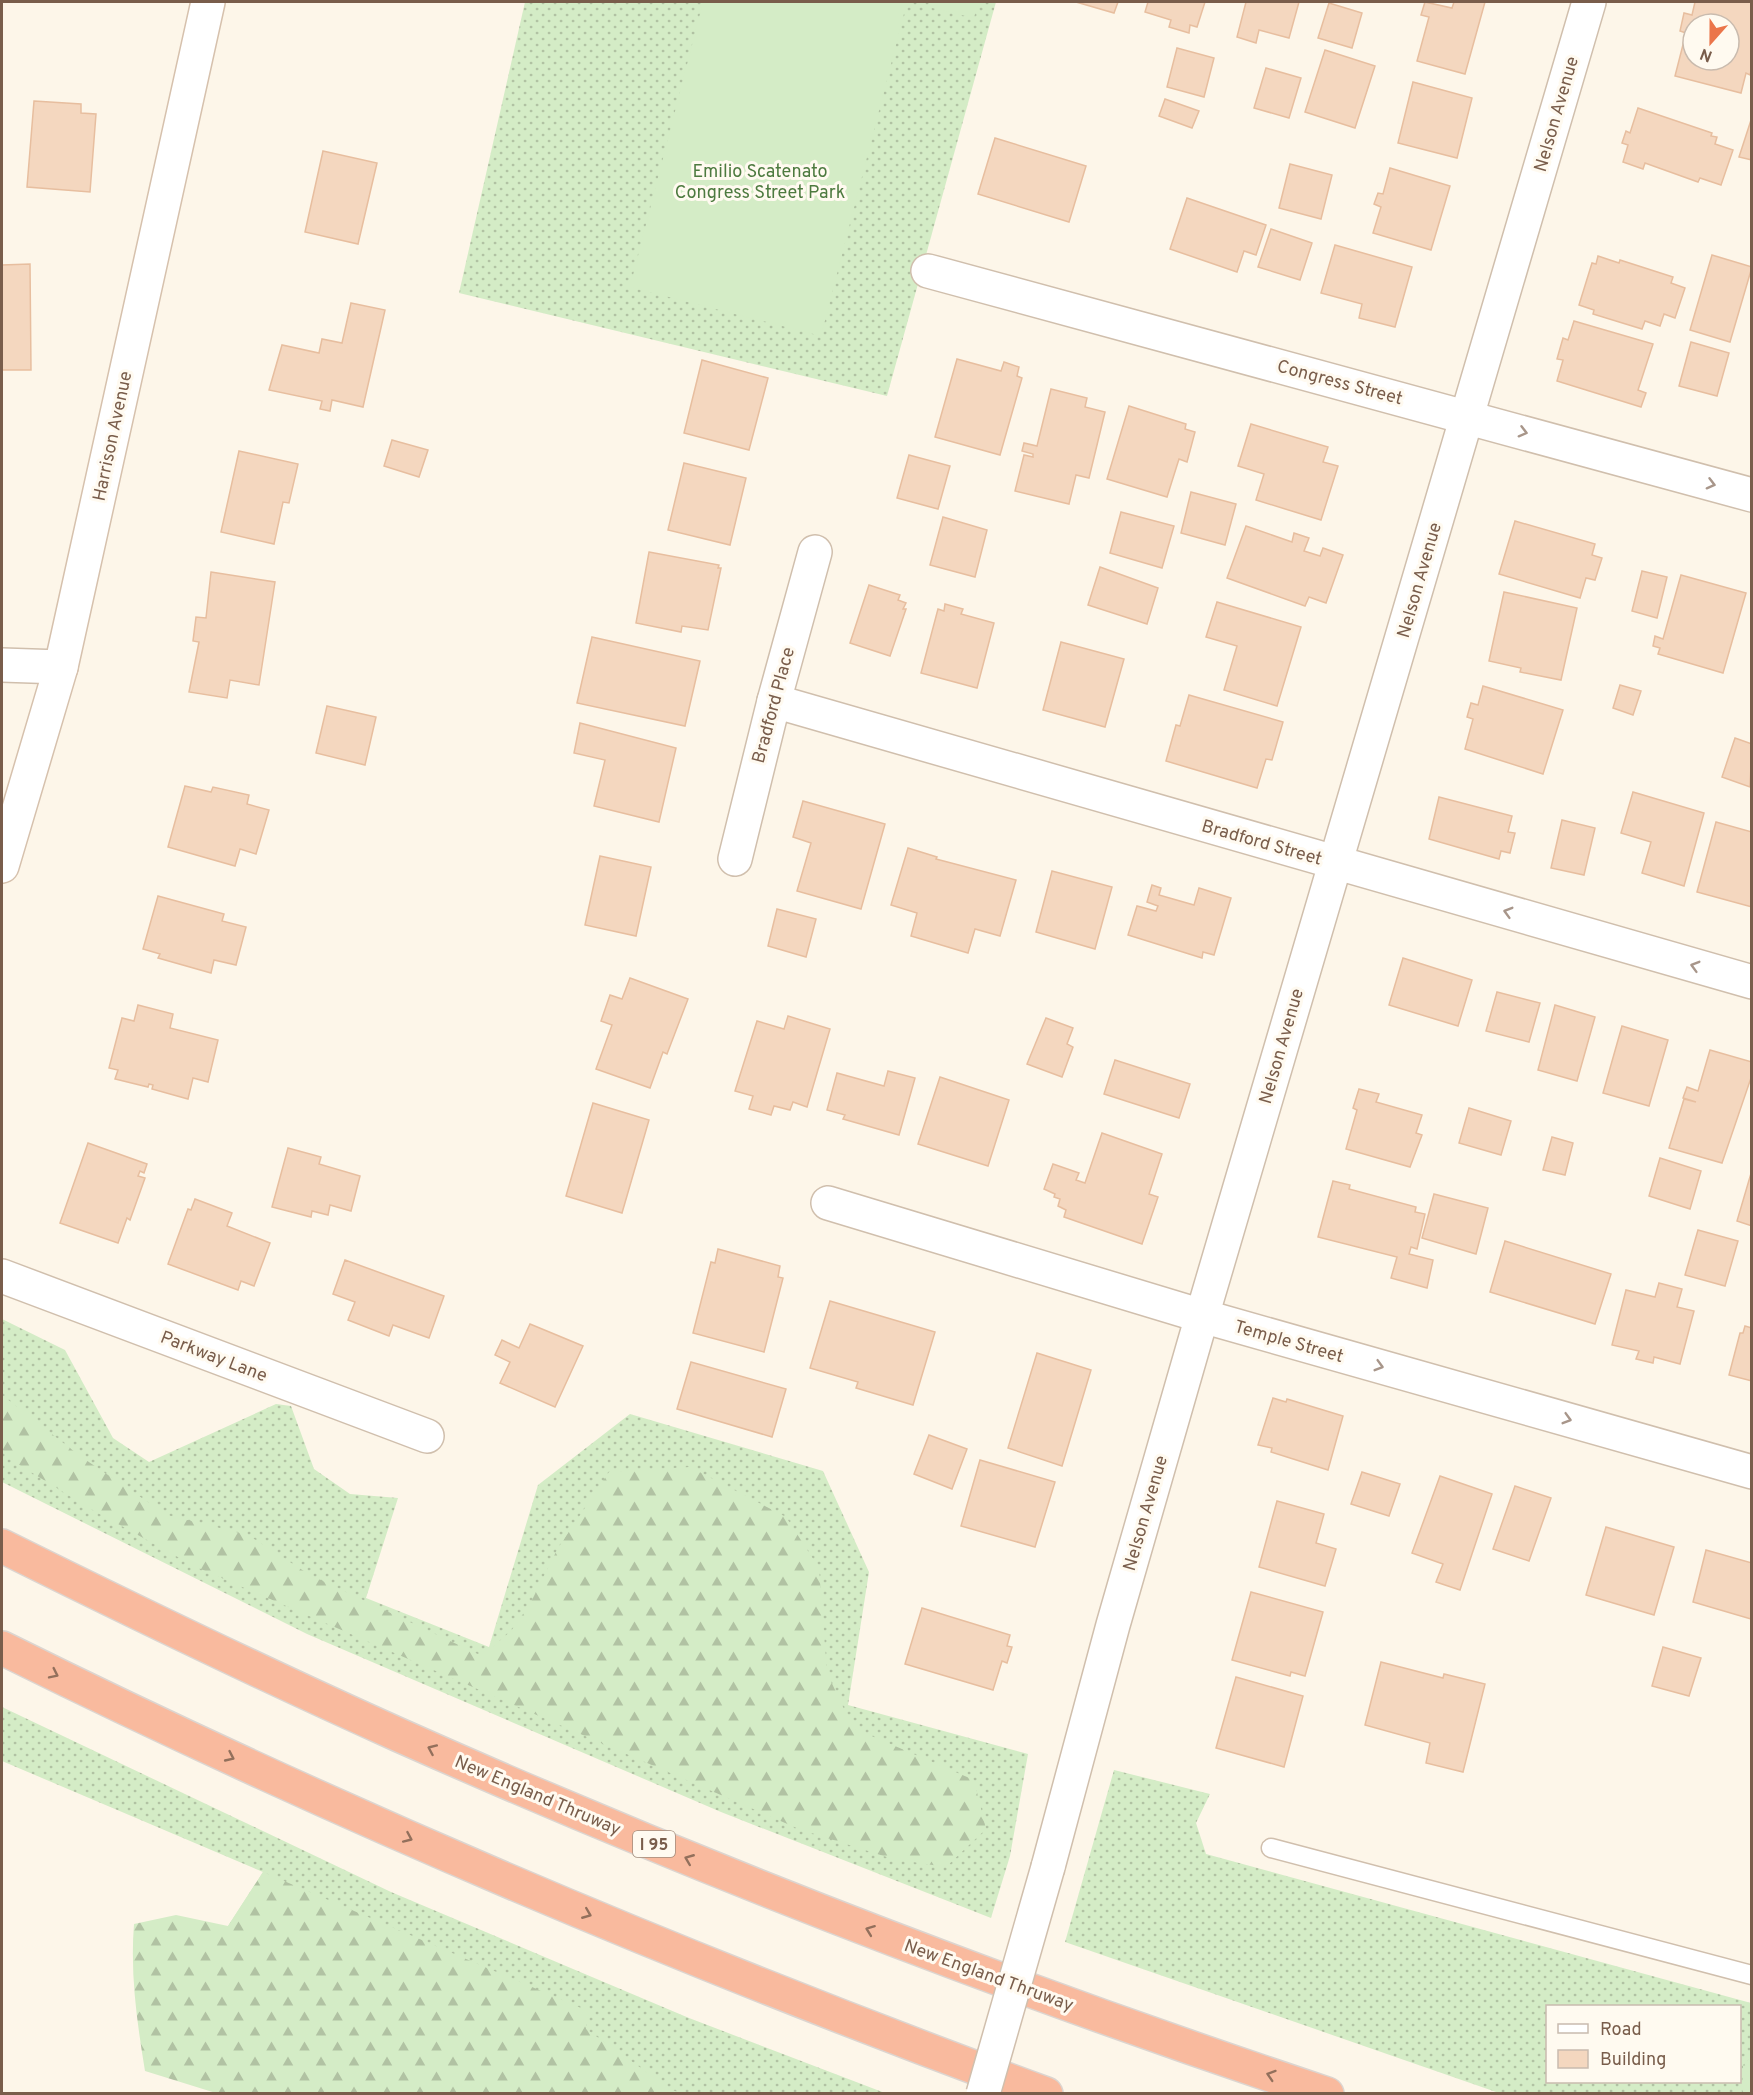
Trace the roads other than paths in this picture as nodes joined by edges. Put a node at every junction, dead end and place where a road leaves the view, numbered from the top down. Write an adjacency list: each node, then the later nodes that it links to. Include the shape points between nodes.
1 (208, 2): 8 (street, Harrison Avenue)
2 (1589, 2): 4 (street, Nelson Avenue)
3 (928, 271): 4 (street, Congress Street)
4 (1467, 417): 5 (street, Congress Street, one-way to 5); 11 (street, Nelson Avenue)
5 (1752, 495)
6 (815, 552): 9 (street, Bradford Place)
7 (2, 665): 8 (street)
8 (61, 667): 12 (street, Harrison Avenue)
9 (774, 701): 10 (street, Bradford Place); 11 (street, Bradford Street)
10 (735, 859)
11 (1335, 863): 13 (street, Bradford Street, one-way to 11); 16 (street, Nelson Avenue)
12 (2, 866)
13 (1752, 982)
14 (828, 1203): 16 (street, Temple Street)
15 (2, 1276): 17 (street, Parkway Lane)
16 (1202, 1316): 18 (street, Temple Street, one-way to 18); 23 (street, Nelson Avenue, bridge)
17 (427, 1436)
18 (1752, 1472)
19 (2, 1546): 25 (highway, New England Thruway / I 95, one-way to 19, via 963,1966 674,1853 399,1735)
20 (2, 1648): 24 (highway, one-way to 24, via 503,1880 782,1994)
21 (1270, 1848): 22 (lane)
22 (1752, 1975)
23 (983, 2094)
24 (1046, 2094)
25 (1327, 2094)

